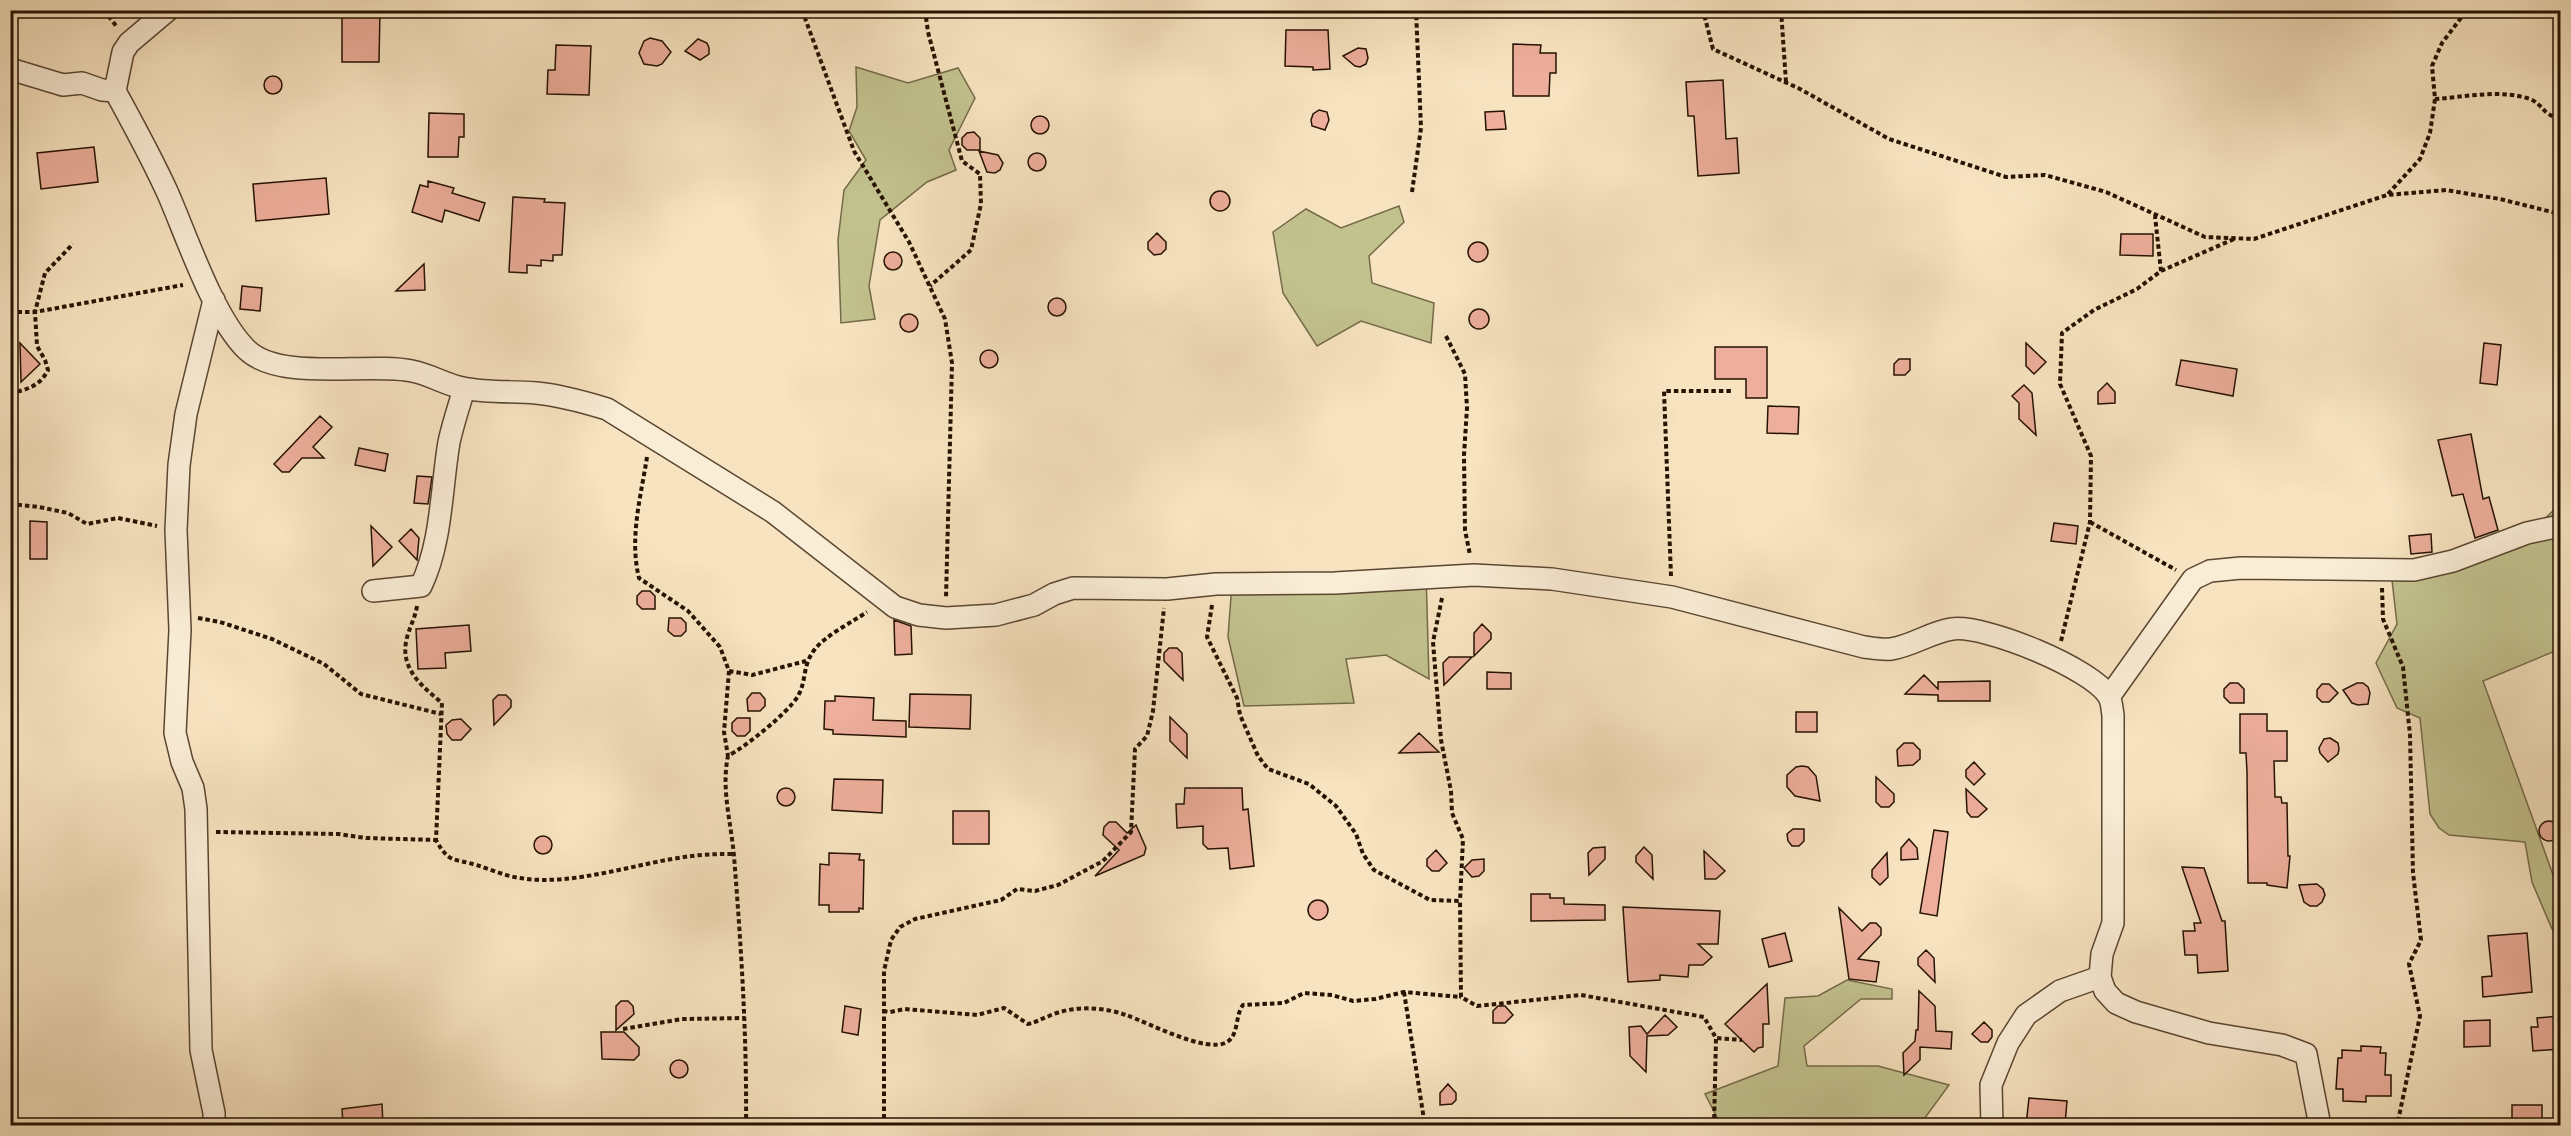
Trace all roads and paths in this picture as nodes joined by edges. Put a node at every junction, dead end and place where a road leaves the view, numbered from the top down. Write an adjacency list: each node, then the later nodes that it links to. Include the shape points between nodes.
1 (168, 10): 12 (street, via 123,52)
2 (802, 10): 22 (path, via 854,151 909,242)
3 (925, 10): 22 (path, via 963,161 980,174 981,204 971,250)
4 (1416, 10): 15 (path, via 1421,128)
5 (1700, 10): 9 (path)
6 (1753, 10): 9 (path)
7 (1781, 10): 11 (path)
8 (2467, 10): 13 (path, via 2442,43 2432,66)
9 (1704, 14): 11 (path, via 1713,49)
10 (10, 69): 12 (street, via 63,85 82,83)
11 (1786, 82): 18 (path, via 1889,139 2006,177 2045,175 2086,186)
12 (115, 91): 23 (street, via 154,164)
13 (2435, 99): 14 (path, via 2497,94 2531,99 2549,117); 16 (path, via 2430,134 2420,159)
14 (2560, 118)
15 (1412, 192)
16 (2387, 195): 17 (path, via 2446,190); 19 (path, via 2254,239)
17 (2560, 214)
18 (2155, 215): 19 (path, via 2205,237); 21 (path)
19 (2235, 238): 21 (path)
20 (73, 244): 25 (path, via 45,273)
21 (2161, 272): 34 (path, via 2062,333 2061,384 2091,456)
22 (930, 286): 48 (path, via 945,319 952,363)
23 (212, 295): 25 (path, via 189,284); 29 (street, via 248,351 265,360 306,368 411,371); 36 (street, via 186,414)
24 (10, 312): 25 (path)
25 (35, 312): 31 (path, via 37,346 48,370 43,381 25,391)
26 (2560, 318): 28 (path, via 2555,330)
27 (1446, 336): 38 (path, via 1465,374 1465,530)
28 (2560, 364)
29 (464, 388): 32 (street, via 577,400 607,409); 42 (street, via 450,441 438,528)
30 (1733, 391): 45 (path, via 1664,391)
31 (10, 393)
32 (656, 437): 46 (street, via 774,512); 51 (path, via 648,455 637,518 635,561 639,578 688,611 720,647)
33 (10, 504): 36 (path, via 68,513 87,524 118,518)
34 (2090, 522): 40 (path); 49 (path)
35 (2560, 526): 37 (street, via 2528,533 2453,561 2414,570)
36 (176, 530): 47 (street)
37 (2383, 570): 40 (street, via 2241,568 2210,572); 74 (path, via 2383,619 2403,667 2410,735 2413,873 2421,940 2409,964 2420,1016)
38 (1474, 575): 39 (street); 45 (street, via 1552,579)
39 (1447, 576): 41 (street, via 1335,583); 58 (path, via 1433,642 1452,813 1463,839)
40 (2193, 579): 52 (street)
41 (1216, 584): 43 (street); 58 (path, via 1207,637 1237,698 1258,756 1268,769 1309,784 1336,806 1374,870 1430,900)
42 (421, 586): 44 (street); 53 (path, via 405,643 408,669 442,703)
43 (1167, 589): 48 (street, via 1073,588 1034,605 996,615); 62 (path, via 1153,711 1147,736 1136,749 1131,832 1103,861 1058,885 1035,891 1017,889 1001,900 915,919 900,927 891,940 884,971)
44 (373, 591)
45 (1672, 597): 49 (street, via 1864,647 1890,649 1952,629 1977,629)
46 (895, 607): 48 (street); 50 (path, via 880,603 817,646)
47 (180, 615): 53 (path, via 220,622 272,639 324,664 362,694); 55 (street, via 175,733 193,788)
48 (946, 618)
49 (2057, 660): 52 (street, via 2091,680)
50 (806, 662): 51 (path, via 752,675); 54 (path, via 797,698 746,746)
51 (729, 671): 54 (path, via 724,732)
52 (2109, 697): 59 (street, via 2113,715 2113,924 2102,954)
53 (441, 714): 56 (path)
54 (728, 756): 57 (path, via 723,776)
55 (197, 832): 56 (path); 67 (street, via 201,1050)
56 (436, 840): 57 (path, via 452,861 536,879 618,871 692,856)
57 (734, 854): 63 (path)
58 (1460, 901): 61 (path)
59 (2100, 977): 72 (street, via 2060,991 2026,1015 2008,1043 1991,1085); 73 (street, via 2105,991 2116,1003 2136,1012 2306,1054)
60 (1404, 992): 61 (path); 62 (path, via 1353,1001 1304,993 1284,1003 1243,1005 1235,1034 1220,1045 1199,1043 1110,1010 1071,1010 1028,1024 1004,1008 977,1015); 70 (path)
61 (1461, 997): 65 (path, via 1477,1006 1581,995 1704,1017)
62 (883, 1011): 69 (path)
63 (745, 1018): 64 (path, via 682,1019); 68 (path)
64 (623, 1029)
65 (1716, 1038): 66 (path); 71 (path)
66 (1742, 1040)
67 (214, 1125)
68 (746, 1125)
69 (884, 1125)
70 (1425, 1125)
71 (1714, 1125)
72 (1992, 1125)
73 (2320, 1125)
74 (2397, 1125)

